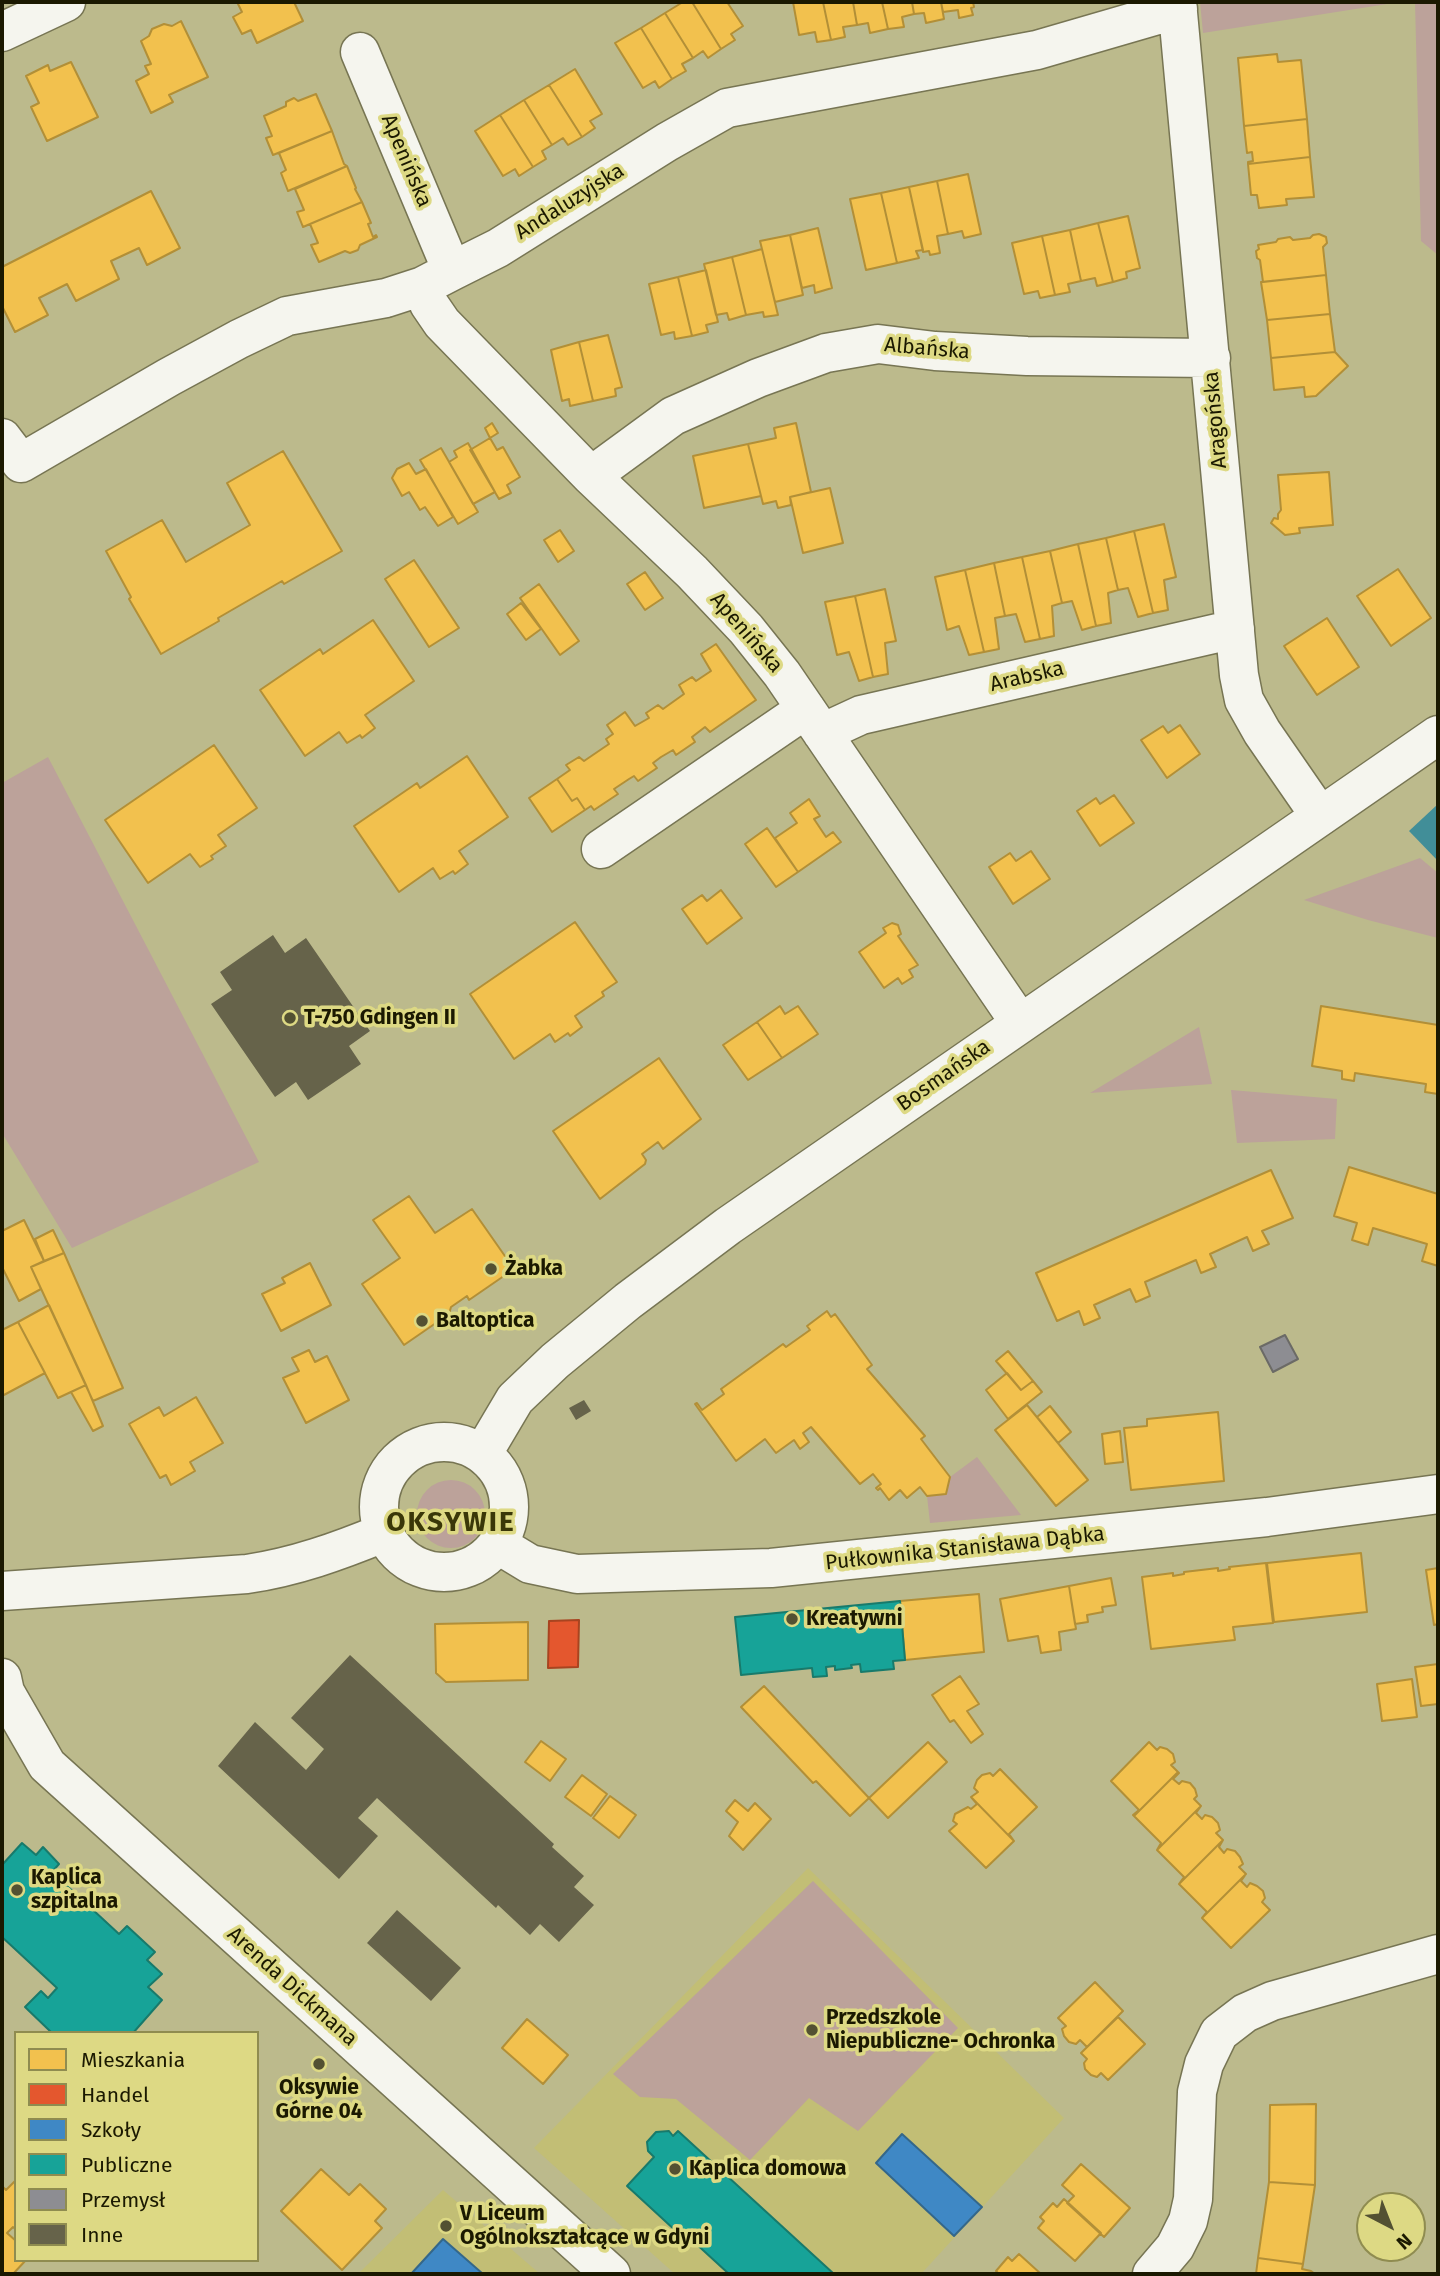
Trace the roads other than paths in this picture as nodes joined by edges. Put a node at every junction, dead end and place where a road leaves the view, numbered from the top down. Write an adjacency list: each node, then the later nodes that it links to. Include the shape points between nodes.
1 (66, 2): 3 (street)
2 (1178, 5): 5 (street, Andaluzyjska, via 1037,50 727,108 498,248); 6 (street, Aragońska)
3 (2, 32)
4 (360, 52): 5 (street, Apenińska)
5 (437, 279): 7 (street, Andaluzyjska, via 386,298 287,316 181,370 21,463); 8 (street, Apenińska, via 429,304 442,323)
6 (1211, 358): 8 (street, Albańska, via 1027,356 878,344 826,353 673,416); 9 (street, Aragońska)
7 (2, 438)
8 (591, 476): 10 (street, Apenińska, via 746,629)
9 (1235, 629): 10 (street, Arabska, via 861,715); 12 (street, Aragońska, via 1244,700)
10 (814, 721): 13 (street, Arabska); 14 (street, Apenińska)
11 (1438, 735): 12 (street, Bosmańska)
12 (1320, 816): 14 (street, Bosmańska)
13 (601, 849)
14 (1020, 1023): 15 (street, Bosmańska, via 628,1301 515,1399)
15 (483, 1453): 17 (street, via 436,1441 413,1448 393,1463 381,1485 378,1509); 18 (street, via 500,1472 509,1496 508,1521)
16 (1438, 1494): 18 (street, Pułkownika Stanisława Dąbka, via 771,1568 577,1574 530,1564)
17 (383, 1532): 18 (street, via 409,1562 427,1570 466,1568); 19 (street, via 282,1569)
18 (497, 1544)
19 (2, 1591)
20 (2, 1678): 23 (street, Arenda Dickmana, via 5,1692 47,1766)
21 (1438, 1954): 22 (street, via 1272,2001 1245,2013 1219,2033 1203,2064 1197,2092 1188,2221)
22 (1161, 2271)
23 (611, 2274)

